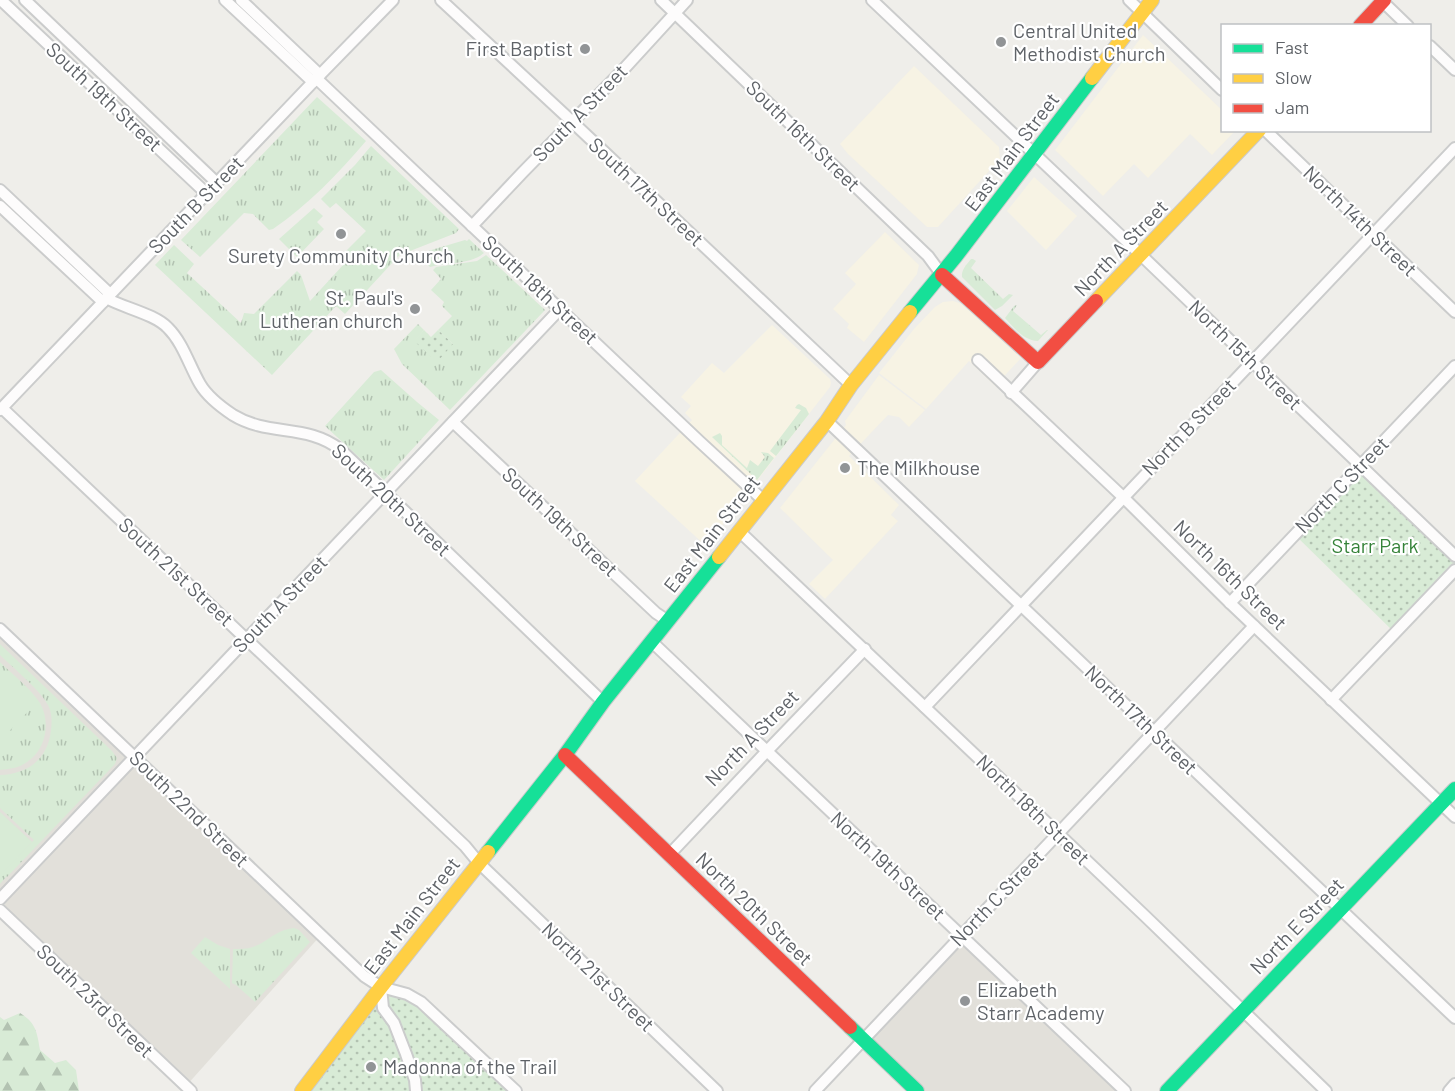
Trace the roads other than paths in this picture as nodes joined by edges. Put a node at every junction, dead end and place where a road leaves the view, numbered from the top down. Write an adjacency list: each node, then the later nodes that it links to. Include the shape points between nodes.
1 (1, 0): 28 (street, South 19th Street)
2 (25, 0): 26 (street, South 19th Street)
3 (225, 0): 19 (street, South 18th Street)
4 (241, 0): 19 (street, South 18th Street)
5 (393, 0): 19 (street, South B Street)
6 (441, 0): 21 (street, South 17th Street)
7 (662, 0): 13 (street, South 16th Street)
8 (687, 0): 13 (street, South A Street)
9 (872, 0): 25 (street, North 15th Street)
10 (1129, 0): 14 (street)
11 (1152, 0): 14 (main road, East Main Street)
12 (1382, 0): 15 (main road); 16 (street)
13 (675, 13): 21 (street, South A Street); 33 (street, South 16th Street, via 926,253)
14 (1142, 13): 20 (street); 25 (main road, East Main Street)
15 (1362, 24)
16 (1406, 24)
17 (1431, 47): 18 (street)
18 (1455, 70)
19 (317, 79): 26 (street, South B Street); 30 (street, South 18th Street)
20 (1221, 89)
21 (572, 122): 30 (street, South A Street); 41 (street, South 17th Street)
22 (1257, 132): 32 (main road, North A Street)
23 (1267, 132): 31 (street, North 14th Street)
24 (1455, 148): 31 (street, North B Street)
25 (1034, 154): 32 (street, North 15th Street); 33 (main road, East Main Street)
26 (217, 183): 28 (street, South B Street)
27 (0, 190): 34 (street, South 20th Street)
28 (207, 194): 34 (street, South B Street)
29 (0, 206): 34 (street, South 20th Street)
30 (472, 226): 35 (street, South 18th Street)
31 (1373, 234): 36 (street, North 14th Street); 38 (street, North B Street)
32 (1141, 255): 38 (street, North 15th Street); 39 (main road, North A Street)
33 (942, 274): 39 (main road); 41 (main road, East Main Street)
34 (106, 298): 43 (street, South B Street); 47 (street, South 20th Street, via 165,325 179,342 201,385 232,414 267,428 318,436 341,450)
35 (560, 309): 45 (street, South A Street); 49 (street, South 18th Street)
36 (1455, 312)
37 (978, 360): 42 (street, North 16th Street)
38 (1252, 361): 46 (street, North 15th Street); 48 (street, North B Street)
39 (1038, 362): 42 (street, North A Street)
40 (1455, 366): 46 (street, North C Street)
41 (851, 386): 44 (main road, East Main Street)
42 (1011, 393): 48 (street, North 16th Street)
43 (2, 405): 58 (street, South 21st Street)
44 (827, 421): 49 (main road, East Main Street); 54 (street, North 17th Street)
45 (453, 422): 47 (street, South A Street); 55 (street, South 19th Street)
46 (1361, 465): 51 (street, North 15th Street); 53 (street, North C Street)
47 (386, 493): 58 (street, South A Street); 62 (street, South 20th Street)
48 (1123, 497): 53 (street, North 16th Street); 54 (street, North B Street)
49 (764, 500): 50 (main road, East Main Street)
50 (739, 531): 55 (main road, East Main Street); 60 (street, North 18th Street)
51 (1455, 556)
52 (1455, 570): 61 (street)
53 (1230, 603): 56 (street, North 16th Street)
54 (1021, 605): 63 (street, North B Street); 64 (street, North 17th Street)
55 (668, 621): 59 (main road, East Main Street)
56 (1254, 626): 61 (street, North 16th Street); 64 (street, North C Street)
57 (0, 629): 67 (street, South 22nd Street)
58 (247, 639): 67 (street, South A Street); 73 (street, South 21st Street, via 465,846)
59 (651, 641): 62 (main road, East Main Street); 65 (street, North 19th Street)
60 (864, 650): 63 (street, North 18th Street); 65 (street, North A Street)
61 (1332, 700): 69 (street, North 16th Street)
62 (603, 702): 66 (main road, East Main Street)
63 (925, 706): 71 (street, North 18th Street)
64 (1153, 732): 71 (street, North C Street); 76 (street, North 17th Street)
65 (767, 751): 72 (street, North A Street); 77 (street, North 19th Street)
66 (565, 755): 72 (main road, North 20th Street); 73 (main road, East Main Street)
67 (135, 757): 74 (street, South A Street); 78 (street, South 22nd Street, via 364,976)
68 (1455, 789): 69 (main road, North E Street)
69 (1441, 804): 70 (street, North 16th Street); 76 (main road, North E Street)
70 (1455, 817)
71 (1057, 835): 77 (street, North C Street); 79 (street, North 18th Street)
72 (669, 855): 81 (main road, North 20th Street)
73 (478, 863): 78 (main road, East Main Street); 87 (street, North 21st Street)
74 (0, 899)
75 (0, 909): 83 (street, South 23rd Street)
76 (1340, 909): 79 (main road, North E Street); 80 (street, North 17th Street)
77 (962, 936): 81 (street, North C Street); 90 (street, North 19th Street)
78 (381, 987): 84 (main road, East Main Street); 85 (street, via 383,1008 397,1030); 86 (street, South 22nd Street, via 420,1002)
79 (1243, 1010): 91 (main road, North E Street); 92 (street, North 18th Street)
80 (1455, 1018)
81 (863, 1040): 88 (street, North C Street); 89 (main road, North 20th Street)
82 (1455, 1084): 93 (street)
83 (192, 1091)
84 (302, 1091)
85 (416, 1091)
86 (516, 1091)
87 (717, 1091)
88 (815, 1091)
89 (917, 1091)
90 (1125, 1091)
91 (1167, 1091)
92 (1326, 1091)
93 (1449, 1091)

